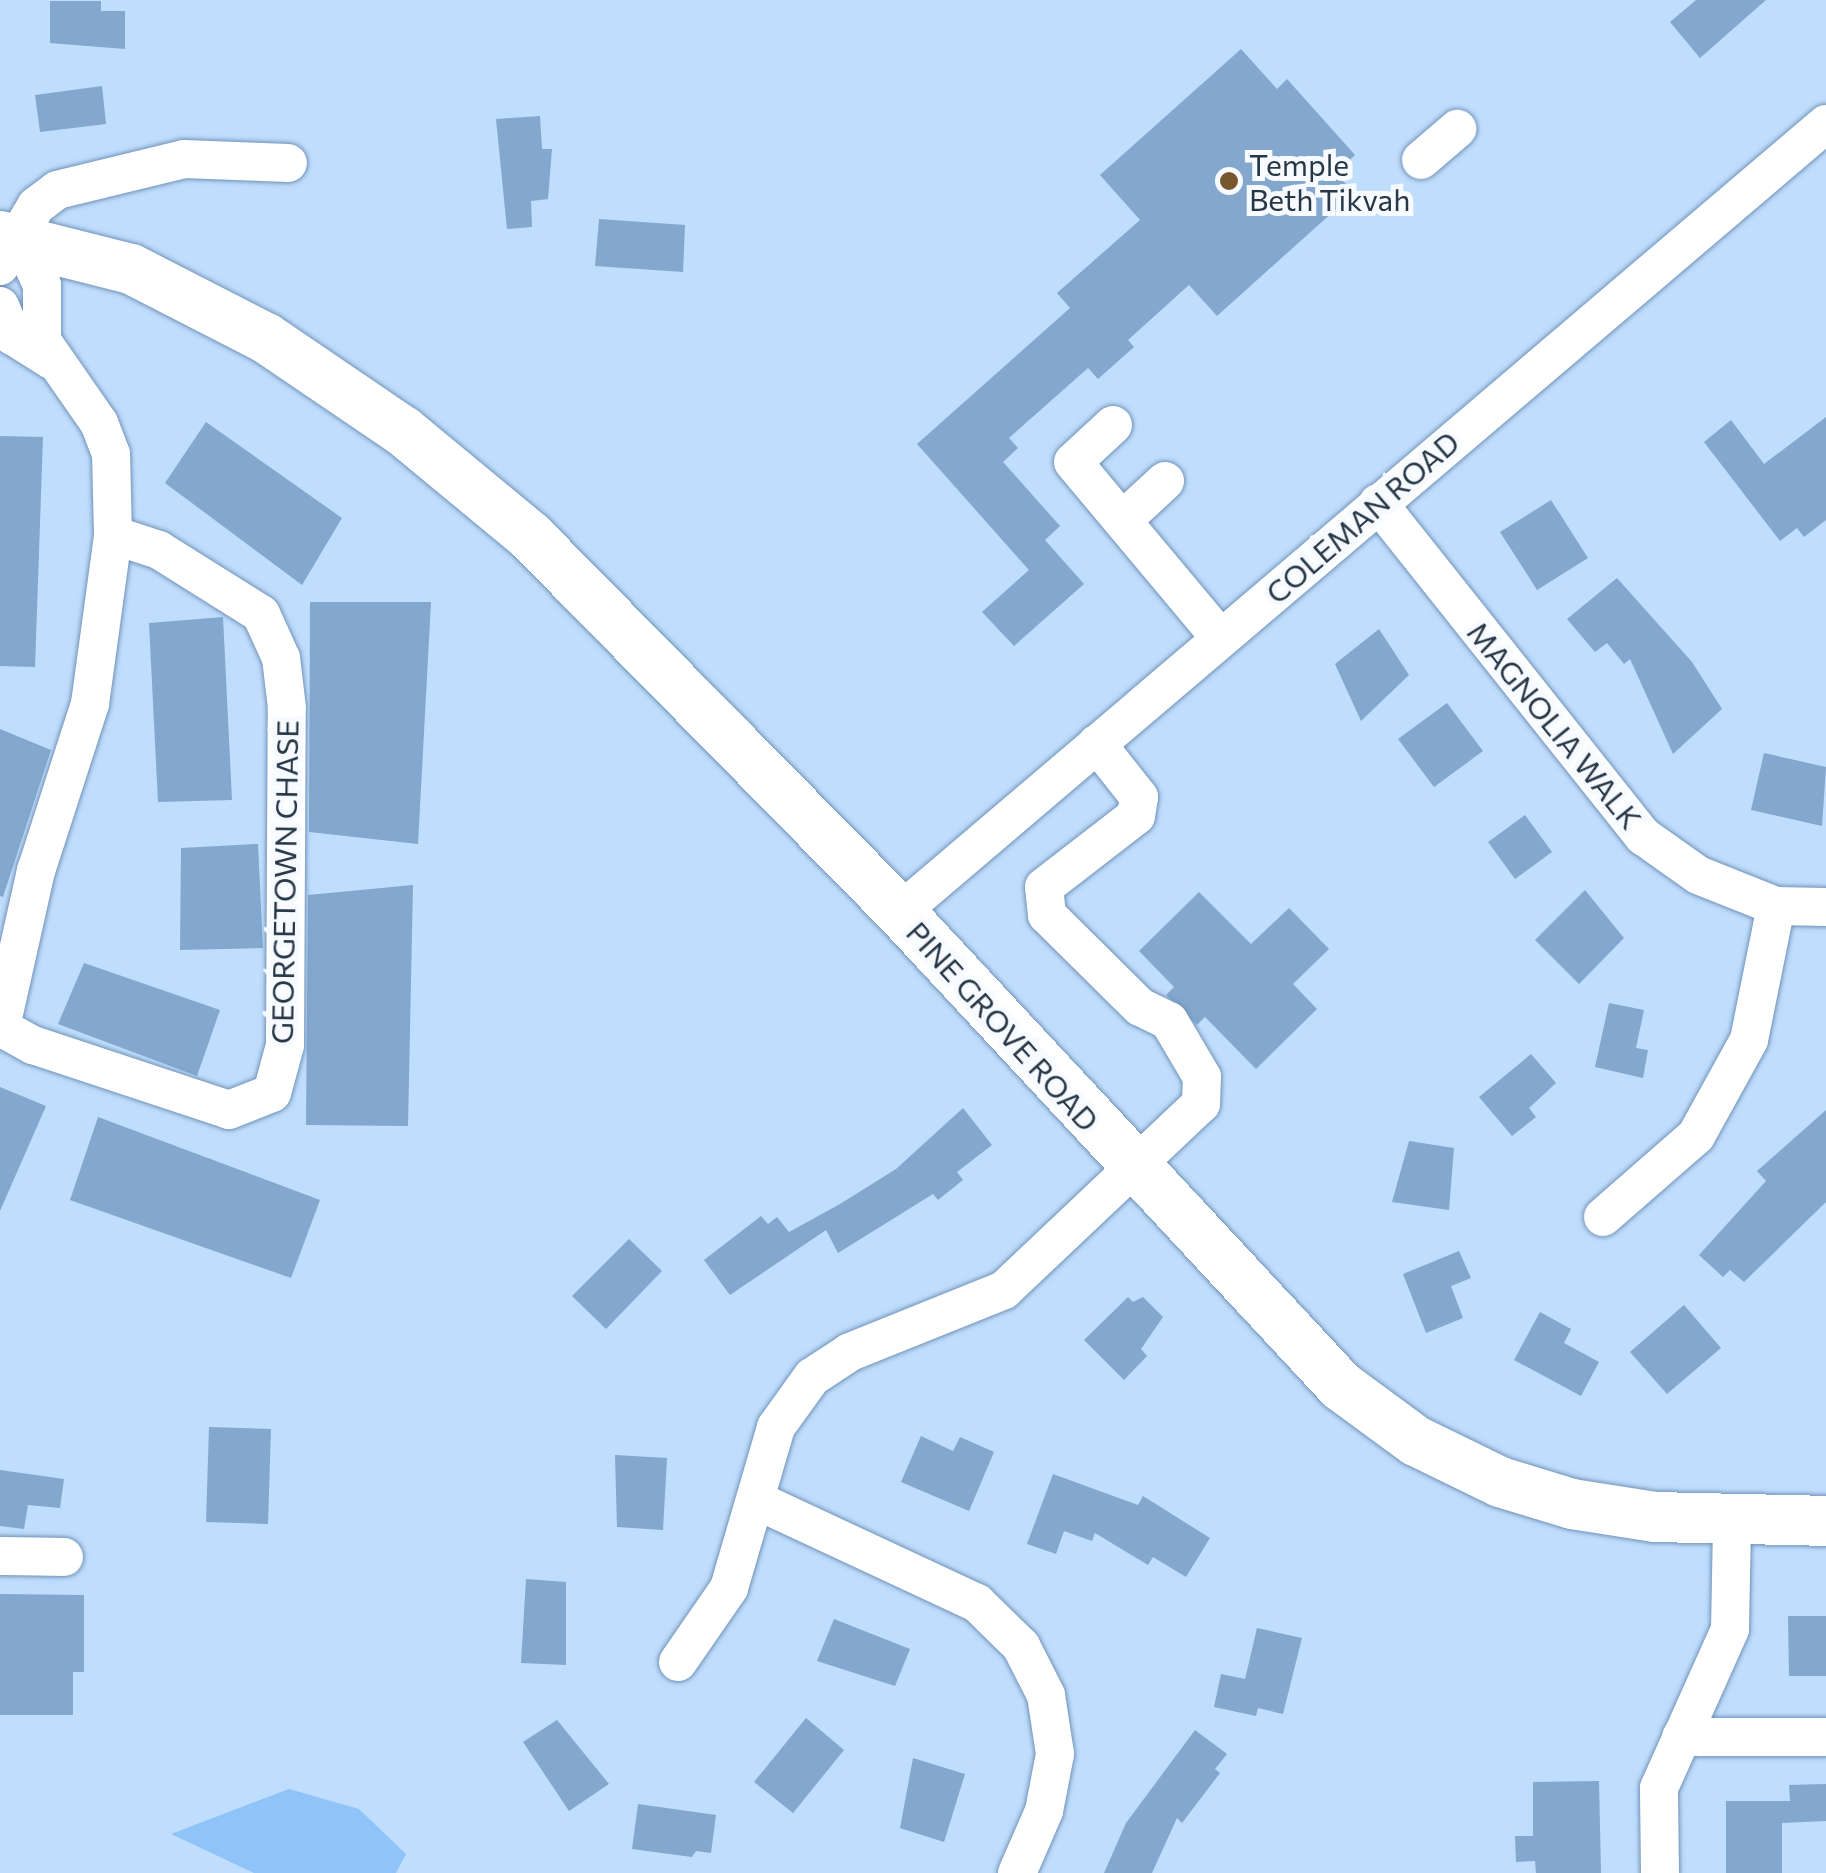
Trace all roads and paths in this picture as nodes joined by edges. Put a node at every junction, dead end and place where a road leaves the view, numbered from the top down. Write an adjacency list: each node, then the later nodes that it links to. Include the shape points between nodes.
1 (1826, 124): 10 (street, COLEMAN ROAD)
2 (1457, 128): 3 (street)
3 (1421, 160)
4 (288, 164): 5 (street, via 184,158 57,190 36,206)
5 (7, 247): 7 (street, GEORGETOWN CHASE, via 42,284 37,314); 17 (main road, PINE GROVE ROAD, via 131,269 266,338 403,430 530,536)
6 (0, 306): 7 (street, GEORGETOWN CHASE, via 13,336)
7 (51, 360): 12 (street, GEORGETOWN CHASE, via 84,398 111,454)
8 (1113, 425): 11 (street, via 1073,462)
9 (1166, 482): 11 (street)
10 (1378, 503): 13 (street, COLEMAN ROAD); 15 (street, MAGNOLIA WALK, via 1643,836 1698,875)
11 (1124, 519): 13 (street)
12 (112, 535): 18 (street, GEORGETOWN CHASE, via 90,704 36,871); 18 (street, GEORGETOWN CHASE, via 159,550 261,614 281,658 287,708 284,1045 272,1093 230,1110 33,1045)
13 (1220, 638): 14 (street, COLEMAN ROAD)
14 (1097, 744): 17 (street, COLEMAN ROAD); 19 (street, via 1139,797 1136,816 1044,887 1047,915 1140,1007 1169,1021 1202,1076 1201,1104)
15 (1776, 906): 16 (street, MAGNOLIA WALK); 20 (street, via 1749,1040 1705,1120 1696,1136)
16 (1826, 907)
17 (900, 912): 19 (main road, PINE GROVE ROAD)
18 (1, 1027)
19 (1134, 1171): 21 (street, via 1004,1290 850,1352 812,1376 776,1427); 22 (main road, PINE GROVE ROAD, via 1341,1386 1416,1441 1500,1482 1572,1504)
20 (1603, 1217)
21 (758, 1502): 26 (street, via 728,1588); 29 (street, via 977,1603 1021,1646 1046,1695 1055,1754 1044,1812)
22 (1732, 1521): 23 (main road, PINE GROVE ROAD); 27 (street, via 1730,1629)
23 (1826, 1521)
24 (0, 1556): 25 (street)
25 (64, 1558)
26 (678, 1662)
27 (1680, 1737): 28 (street); 30 (street, via 1659,1788)
28 (1826, 1737)
29 (1016, 1873)
30 (1660, 1873)

